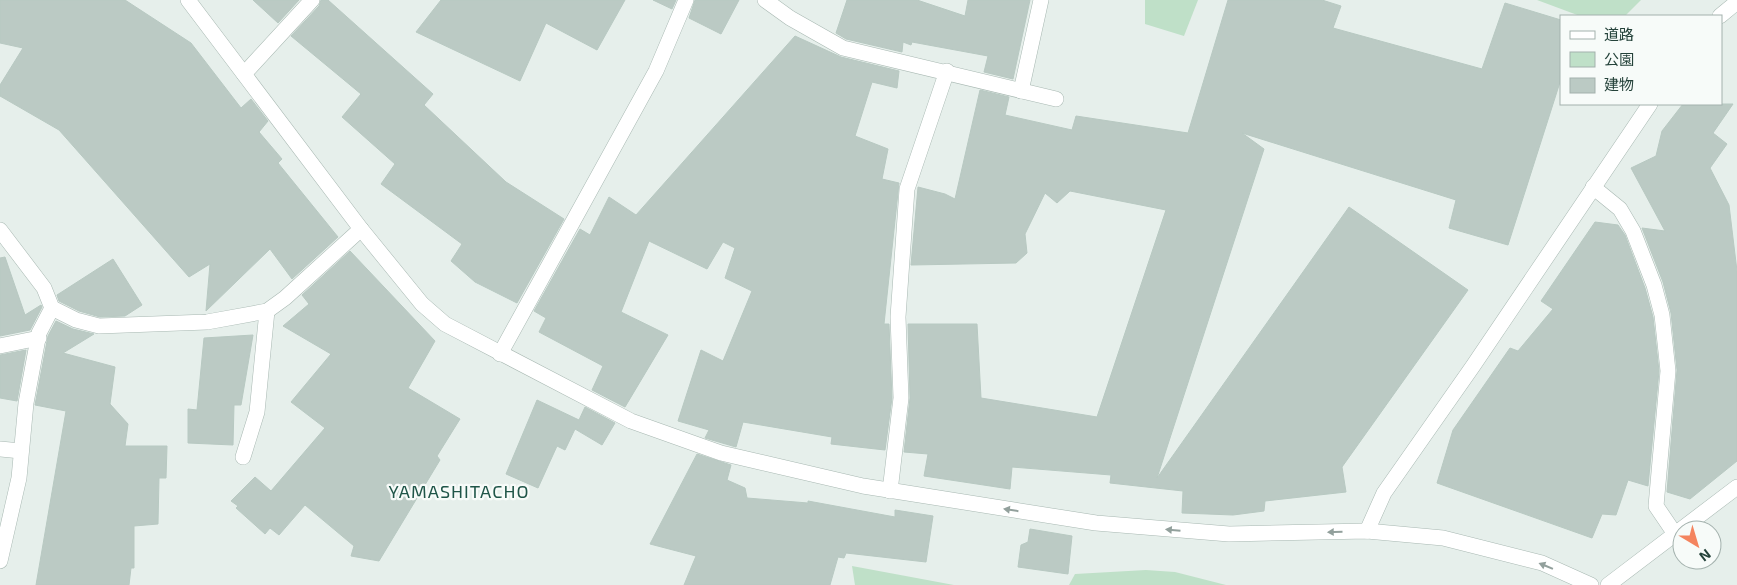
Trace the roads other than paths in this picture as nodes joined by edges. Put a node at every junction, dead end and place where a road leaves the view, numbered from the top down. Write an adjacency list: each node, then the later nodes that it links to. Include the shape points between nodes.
1 (188, 0): 9 (street)
2 (312, 0): 9 (street)
3 (686, 0): 20 (street, via 656,71)
4 (765, 0): 8 (street, via 843,48)
5 (1040, 0): 10 (street)
6 (1737, 2): 7 (street)
7 (1721, 15)
8 (947, 71): 10 (street); 25 (street, via 907,189 898,317 901,398)
9 (244, 74): 14 (street)
10 (1021, 91): 11 (street)
11 (1056, 99)
12 (1649, 105): 13 (street)
13 (1593, 187): 27 (street, via 1384,493); 28 (street, via 1620,209 1632,231 1660,308 1668,371 1656,506)
14 (361, 230): 17 (street); 20 (street, via 422,304 445,324)
15 (2, 238): 16 (street, via 44,288)
16 (52, 308): 17 (street, via 76,320 99,326 207,322); 18 (street)
17 (267, 311): 23 (street, via 258,412)
18 (39, 338): 19 (street); 22 (street, via 26,403)
19 (0, 346)
20 (500, 354): 25 (street, via 631,421 722,453)
21 (0, 449): 22 (street)
22 (21, 451): 30 (street, via 19,478)
23 (243, 457)
24 (1737, 486): 26 (street)
25 (890, 491): 27 (street, one-way to 25, via 1219,534 1096,523)
26 (1692, 520)
27 (1367, 531): 31 (street, one-way to 27, via 1542,563 1443,538)
28 (1672, 531)
29 (1672, 536): 32 (street)
30 (0, 561)
31 (1591, 585)
32 (1608, 585)

